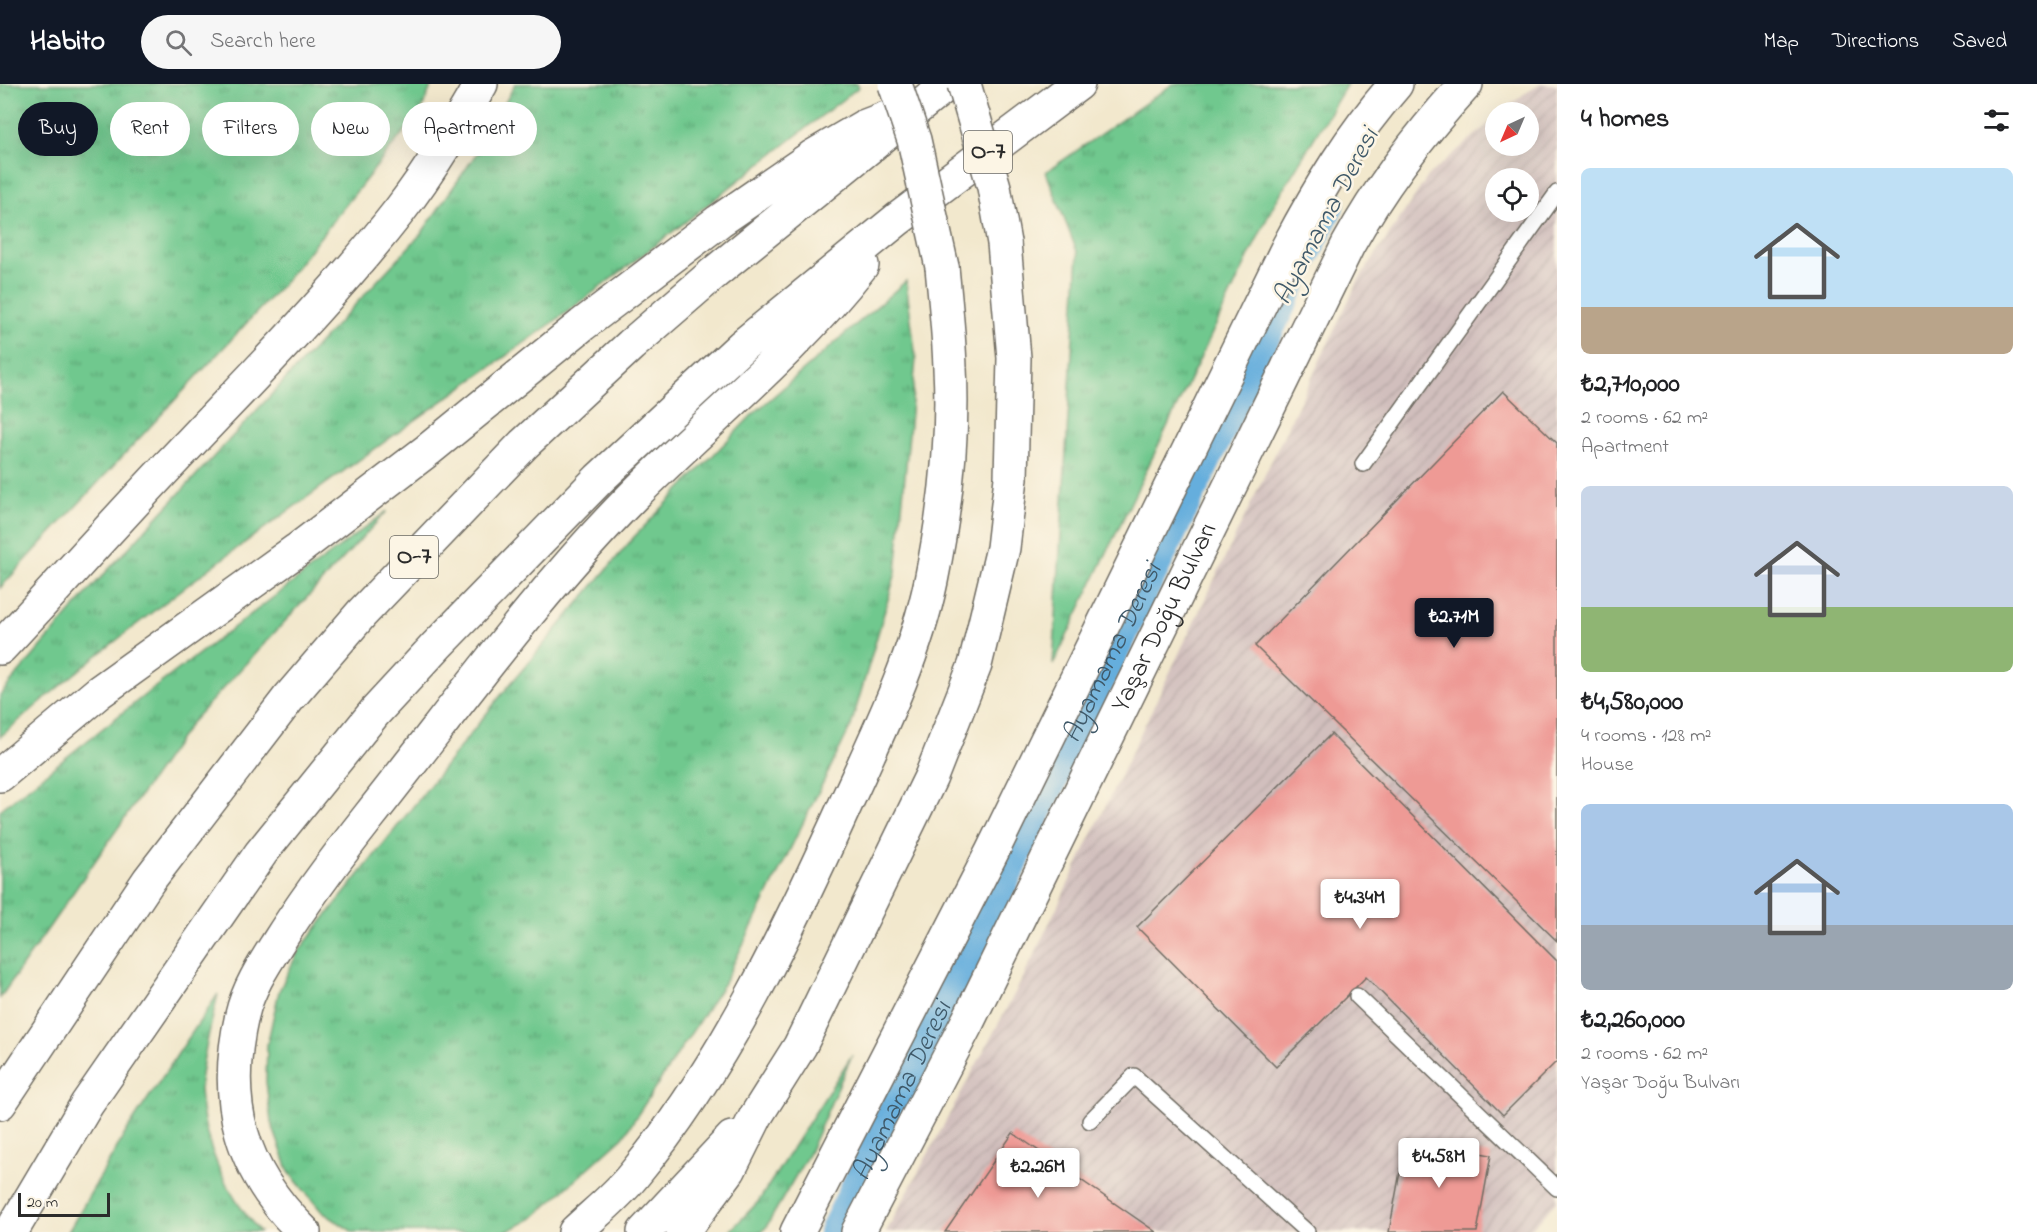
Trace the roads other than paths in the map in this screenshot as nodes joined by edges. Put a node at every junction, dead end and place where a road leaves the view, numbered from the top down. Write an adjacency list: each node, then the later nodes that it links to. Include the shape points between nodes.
1 (481, 84): 11 (main road, via 449,140 401,209 338,285)
2 (895, 84): 20 (main road, bridge, via 914,140 942,267 950,370 950,441 941,521 915,644 827,846 743,1014 632,1177)
3 (964, 84): 15 (main road, bridge, via 994,187 1004,243 1014,358 1011,478 1003,548 975,665 931,777 800,1046)
4 (1078, 84): 9 (main road, O-7)
5 (1395, 84): 23 (main road, Yaşar Doğu Bulvarı, via 1346,146 1314,197 925,987)
6 (1466, 84): 24 (main road, Yaşar Doğu Bulvarı, via 1407,152 1374,198 1348,245 968,1021)
7 (937, 92): 12 (main road, via 863,127 761,191 306,543 99,692); 14 (main road, O-7, via 631,345 508,460 362,613 288,699 149,880)
8 (1557, 193): 10 (lane)
9 (898, 219): 18 (main road, O-7, via 682,400 512,566 375,712 261,853 218,914 87,1104); 19 (main road, via 805,333 634,496 574,561 316,883 258,975 241,1023 234,1065 234,1111 249,1157 275,1198)
10 (1363, 464)
11 (0, 648)
12 (0, 775)
13 (1357, 996): 17 (lane)
14 (0, 1103)
15 (756, 1116): 21 (main road, via 713,1155); 22 (main road, via 729,1170)
16 (1090, 1121): 25 (lane, via 1134,1076)
17 (1557, 1188)
18 (11, 1232)
19 (304, 1232)
20 (574, 1232)
21 (644, 1232)
22 (683, 1232)
23 (797, 1232)
24 (858, 1232)
25 (1307, 1232)

